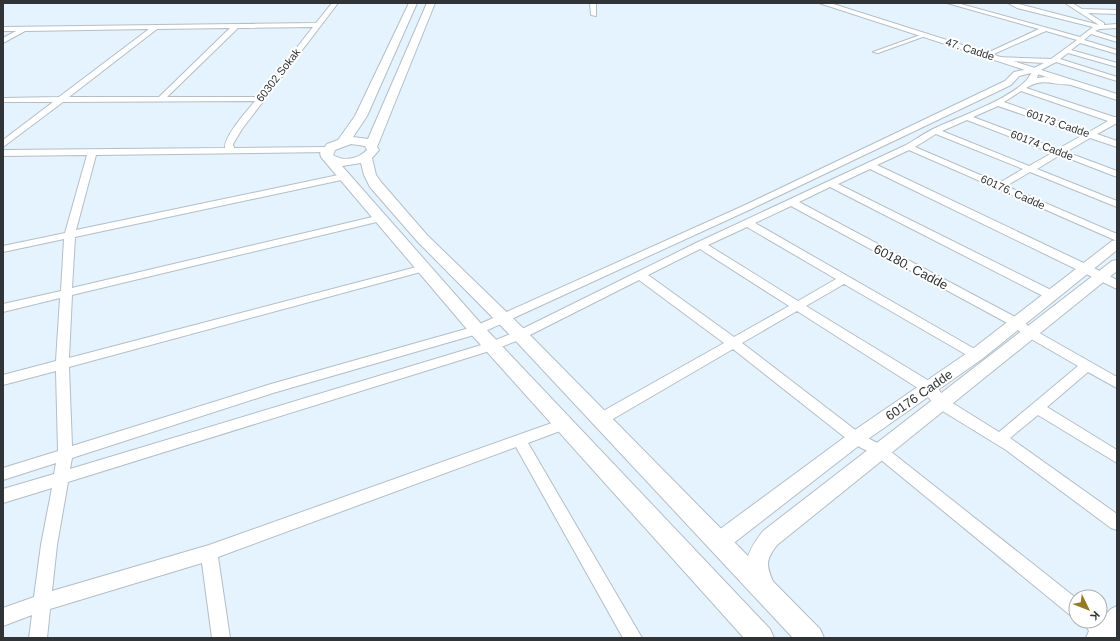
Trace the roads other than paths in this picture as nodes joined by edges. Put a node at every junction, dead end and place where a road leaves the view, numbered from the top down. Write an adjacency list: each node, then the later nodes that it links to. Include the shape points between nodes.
1 (334, 3): 16 (street, 60302 Sokak)
2 (413, 3): 52 (main road, via 361,116)
3 (431, 3): 58 (main road)
4 (593, 3): 13 (street)
5 (823, 3): 26 (street, 47. Cadde)
6 (950, 3): 14 (street)
7 (1011, 3): 10 (street)
8 (1068, 3): 11 (street)
9 (1044, 7): 15 (street)
10 (1019, 8): 14 (street); 15 (street)
11 (1080, 11): 12 (street); 19 (street)
12 (1117, 12)
13 (594, 15)
14 (1002, 18): 24 (street)
15 (1063, 18): 21 (street)
16 (317, 25): 18 (street); 44 (street, 60302 Sokak)
17 (157, 26): 18 (street); 22 (street); 46 (street)
18 (237, 26): 43 (street)
19 (1106, 26): 20 (street); 21 (street)
20 (1117, 26)
21 (1099, 27): 25 (street)
22 (24, 28): 23 (street); 29 (street)
23 (3, 29)
24 (1045, 29): 27 (street); 33 (street)
25 (1090, 32): 27 (street); 28 (street)
26 (925, 35): 31 (street); 33 (street, 47. Cadde)
27 (1081, 40): 30 (street); 32 (street)
28 (1117, 40)
29 (3, 41)
30 (1068, 50): 35 (street); 36 (street)
31 (876, 52)
32 (1117, 52)
33 (987, 55): 34 (street, 47. Cadde)
34 (996, 58): 35 (street, via 1034,62); 37 (street, 47. Cadde)
35 (1055, 61): 37 (street); 38 (street)
36 (1117, 65)
37 (1036, 70): 39 (street); 40 (street, 47. Cadde); 87 (street, via 1017,74 1008,82 746,208)
38 (1117, 79)
39 (1032, 81): 40 (street, via 1045,79); 41 (street)
40 (1071, 82): 42 (street, 47. Cadde)
41 (1021, 89): 47 (street); 49 (street)
42 (1117, 97)
43 (161, 99): 44 (street); 46 (street)
44 (260, 99): 56 (street, 60302 Sokak, via 238,128 230,144)
45 (3, 100): 46 (street)
46 (60, 100): 53 (street)
47 (998, 103): 48 (street); 51 (street, 60173 Cadde)
48 (966, 117): 50 (street); 59 (street, 60174 Cadde)
49 (1116, 120): 51 (street)
50 (935, 131): 55 (street); 63 (street)
51 (1090, 135): 54 (street, 60173 Cadde); 59 (street)
52 (343, 142): 58 (main road, via 364,141); 61 (main road)
53 (3, 144)
54 (1117, 144)
55 (909, 147): 62 (street); 67 (street, 60176. Cadde)
56 (230, 151): 57 (street); 61 (street)
57 (92, 152): 60 (street); 72 (street)
58 (369, 152): 61 (main road, via 351,162); 87 (main road, via 370,175 375,184 422,238)
59 (1059, 152): 63 (street); 64 (street, 60174 Cadde)
60 (3, 153)
61 (329, 155): 65 (main road)
62 (869, 165): 66 (street); 79 (street)
63 (1030, 170): 67 (street); 69 (street)
64 (1117, 174)
65 (343, 177): 70 (main road); 72 (street)
66 (830, 184): 68 (street); 84 (street)
67 (1000, 186): 73 (street, 60176. Cadde)
68 (791, 202): 71 (street); 88 (street, 60180. Cadde)
69 (1117, 204)
70 (381, 218): 78 (main road); 83 (street)
71 (747, 223): 75 (street); 81 (street)
72 (70, 234): 76 (street); 83 (street)
73 (1117, 238)
74 (1117, 244): 79 (street, 60176 Cadde)
75 (700, 245): 80 (street); 85 (street)
76 (3, 249)
77 (1117, 264): 82 (street)
78 (424, 268): 89 (main road); 95 (street)
79 (1086, 268): 82 (street); 84 (street, 60176 Cadde)
80 (640, 275): 91 (street); 92 (street)
81 (844, 280): 85 (street); 94 (street)
82 (1110, 281): 90 (street)
83 (65, 291): 86 (street); 95 (street)
84 (1051, 295): 88 (street, 60176 Cadde)
85 (797, 306): 92 (street); 99 (street)
86 (3, 308)
87 (501, 318): 89 (street); 91 (main road)
88 (1015, 322): 90 (street, 60180. Cadde); 94 (street, 60176 Cadde)
89 (477, 330): 93 (main road); 108 (street, via 271,389)
90 (1030, 333): 96 (street, 60180. Cadde); 100 (street)
91 (520, 335): 93 (street); 102 (main road)
92 (732, 342): 102 (street); 104 (street)
93 (492, 346): 103 (main road); 111 (street)
94 (976, 355): 99 (street, 60176 Cadde)
95 (62, 364): 97 (street); 108 (street)
96 (1087, 366): 98 (street, 60180. Cadde); 101 (street)
97 (3, 380)
98 (1117, 383)
99 (929, 388): 100 (street); 104 (street, 60176 Cadde)
100 (942, 403): 105 (street); 107 (street)
101 (1037, 408): 105 (street); 109 (street)
102 (601, 419): 114 (main road)
103 (564, 424): 106 (street); 125 (main road)
104 (857, 439): 107 (street); 114 (street, 60176 Cadde)
105 (1000, 439): 113 (street)
106 (519, 440): 115 (street); 124 (street)
107 (880, 451): 116 (street, via 770,538 757,556 756,571); 118 (street)
108 (65, 456): 110 (street); 111 (street)
109 (1117, 457)
110 (3, 474)
111 (61, 478): 112 (street); 117 (street)
112 (3, 496)
113 (1117, 523)
114 (719, 542): 116 (main road)
115 (209, 553): 117 (street); 123 (street)
116 (768, 594): 126 (main road)
117 (42, 602): 120 (street); 122 (street)
118 (1068, 602)
119 (1117, 615): 121 (street)
120 (3, 617)
121 (1100, 632)
122 (38, 638)
123 (221, 638)
124 (633, 638)
125 (760, 638)
126 (811, 638)

